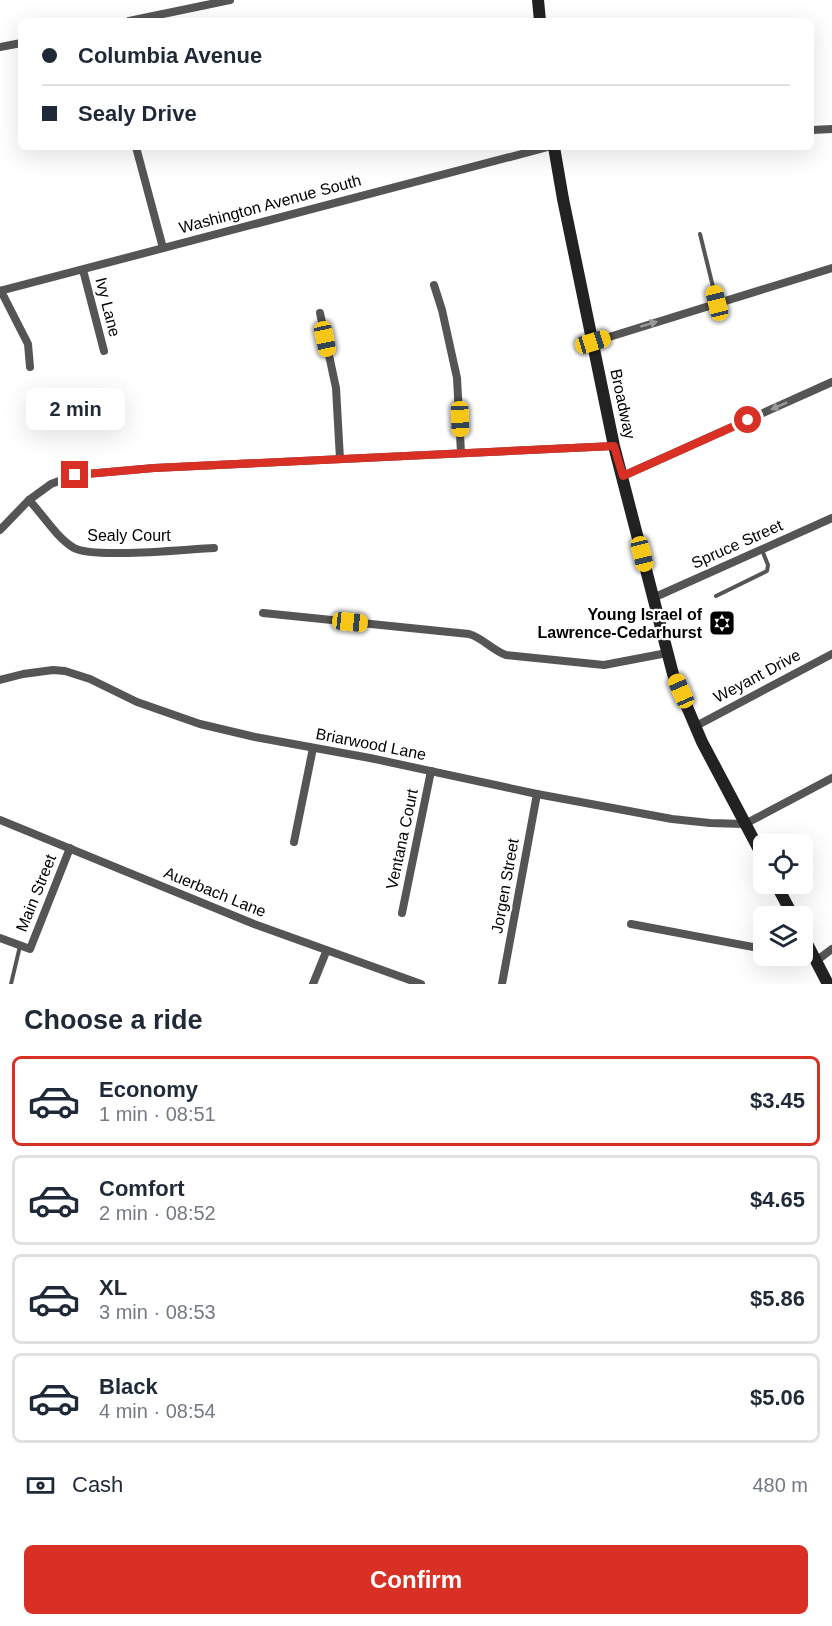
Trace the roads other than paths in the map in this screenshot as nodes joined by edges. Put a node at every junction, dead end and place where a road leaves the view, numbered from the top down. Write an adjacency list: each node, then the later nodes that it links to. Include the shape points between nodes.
1 (230, 0): 3 (street)
2 (538, 0): 4 (main road)
3 (143, 18)
4 (540, 18)
5 (18, 44): 6 (street)
6 (0, 47)
7 (832, 129): 8 (street)
8 (814, 130)
9 (137, 150): 13 (street)
10 (537, 150): 13 (street, Washington Avenue South)
11 (555, 150): 20 (main road, Broadway)
12 (700, 234): 18 (lane)
13 (163, 248): 15 (street, Washington Avenue South)
14 (832, 268): 18 (street)
15 (83, 270): 17 (street, Washington Avenue South); 21 (street, Ivy Lane)
16 (434, 285): 25 (street, via 457,378)
17 (1, 291): 22 (street, via 28,344)
18 (717, 303): 20 (street, one-way to 18)
19 (320, 313): 26 (street, via 336,388)
20 (593, 342): 24 (main road, Broadway)
21 (104, 351)
22 (30, 367)
23 (832, 382): 27 (street, one-way to 27)
24 (614, 446): 25 (street); 27 (main road, Broadway)
25 (461, 453): 26 (street)
26 (340, 459): 28 (street, via 75,475 51,484)
27 (623, 476): 34 (main road, Broadway)
28 (29, 500): 30 (street); 31 (street, Sealy Court, via 68,544 84,552)
29 (832, 518): 32 (street, Spruce Street)
30 (0, 530)
31 (214, 548)
32 (762, 550): 33 (lane, via 767,571); 34 (street, Spruce Street)
33 (716, 596)
34 (653, 598): 36 (main road, Broadway)
35 (263, 613): 36 (street, via 469,634 507,655 603,665)
36 (667, 653): 39 (main road, Broadway)
37 (832, 654): 39 (street, Weyant Drive)
38 (0, 680): 40 (street, Briarwood Lane, via 65,671 137,702 200,723)
39 (696, 726): 45 (main road, Broadway)
40 (313, 748): 41 (street, Briarwood Lane); 47 (street)
41 (431, 771): 43 (street, Briarwood Lane); 49 (street, Ventana Court)
42 (832, 778): 45 (street)
43 (537, 794): 45 (street, Briarwood Lane, via 672,819); 61 (street, Jorgen Street)
44 (0, 820): 48 (street, Auerbach Lane)
45 (745, 824): 46 (main road, Broadway)
46 (753, 839)
47 (294, 842)
48 (70, 848): 52 (street, Main Street, via 30,949); 55 (street, Auerbach Lane)
49 (402, 913)
50 (631, 924): 53 (street)
51 (0, 938): 52 (street)
52 (20, 946): 58 (lane)
53 (753, 947)
54 (832, 949): 57 (street)
55 (326, 951): 59 (street); 60 (street, Auerbach Lane)
56 (813, 955): 57 (main road)
57 (816, 961): 62 (main road)
58 (10, 984)
59 (313, 984)
60 (421, 984)
61 (502, 984)
62 (828, 984)

